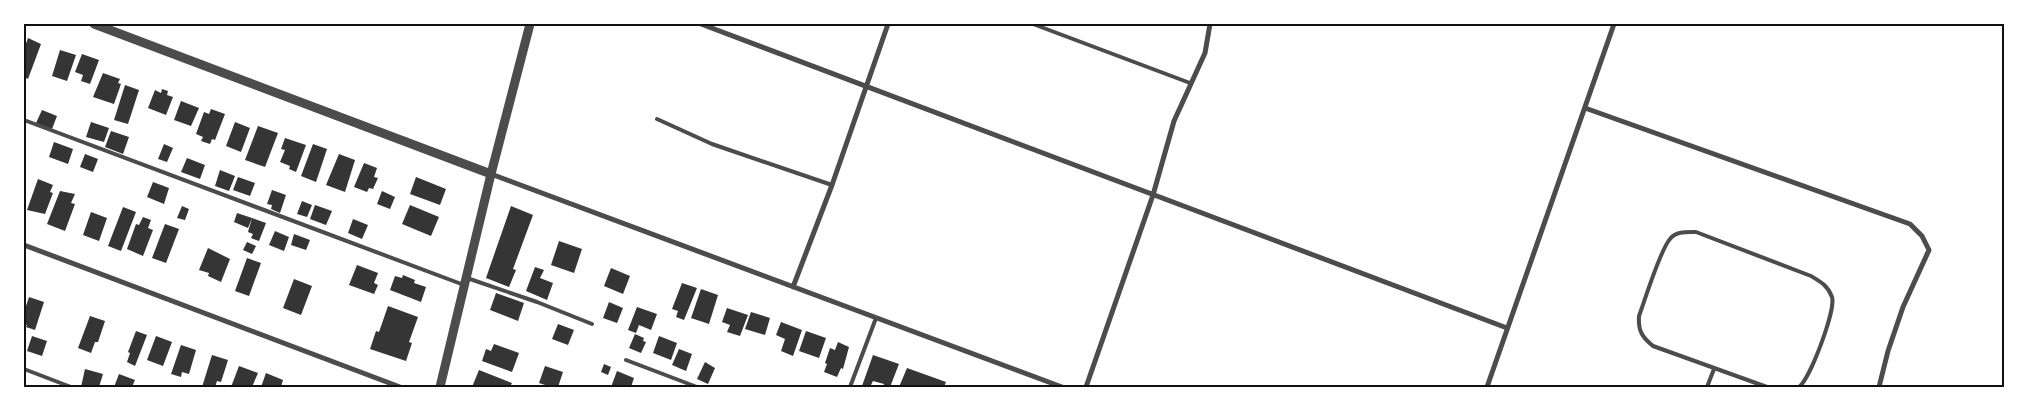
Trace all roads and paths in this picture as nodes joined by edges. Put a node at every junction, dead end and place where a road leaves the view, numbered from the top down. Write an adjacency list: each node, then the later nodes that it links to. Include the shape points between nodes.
1 (94, 24): 13 (street)
2 (530, 24): 13 (street)
3 (700, 24): 9 (street)
4 (888, 24): 9 (street)
5 (1033, 24): 8 (lane)
6 (1210, 24): 8 (street, via 1205,53)
7 (1614, 24): 10 (street)
8 (1190, 83): 15 (street, via 1174,121)
9 (867, 86): 14 (street); 15 (street)
10 (1585, 108): 21 (street); 36 (street, via 1910,224 1922,236 1929,250 1903,307)
11 (656, 119): 14 (lane, via 712,144)
12 (24, 120): 17 (lane)
13 (491, 174): 17 (street); 18 (street)
14 (832, 185): 18 (street)
15 (1153, 195): 21 (street); 31 (street)
16 (24, 246): 26 (street)
17 (466, 281): 20 (lane, via 537,302); 27 (street)
18 (793, 287): 19 (street)
19 (876, 318): 29 (lane); 30 (street)
20 (592, 324)
21 (1507, 328): 32 (street)
22 (626, 360): 28 (lane)
23 (1714, 369): 33 (lane); 34 (lane); 35 (lane, via 1654,346 1643,337 1638,326 1663,250 1670,238 1682,232 1696,232 1811,276 1826,285 1833,299 1832,311 1807,376)
24 (24, 370): 25 (lane)
25 (71, 387)
26 (400, 387)
27 (440, 387)
28 (697, 387)
29 (850, 387)
30 (1062, 387)
31 (1086, 387)
32 (1487, 387)
33 (1707, 387)
34 (1768, 387)
35 (1799, 387)
36 (1880, 387)

